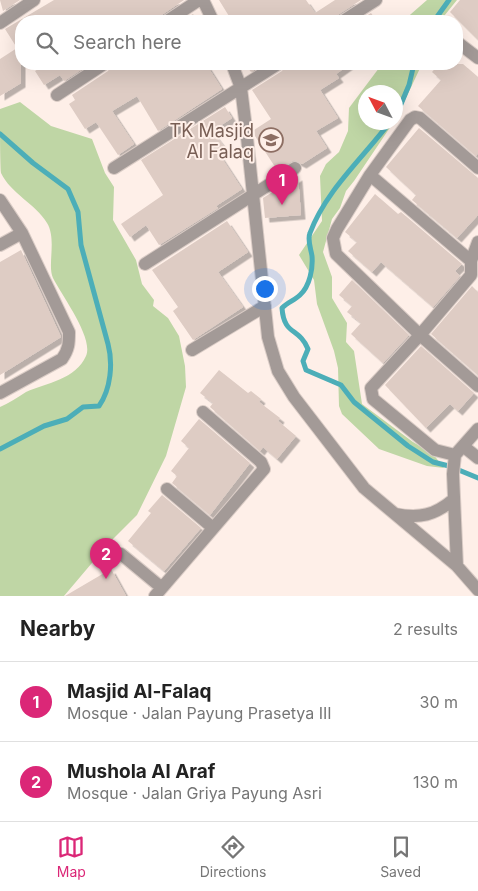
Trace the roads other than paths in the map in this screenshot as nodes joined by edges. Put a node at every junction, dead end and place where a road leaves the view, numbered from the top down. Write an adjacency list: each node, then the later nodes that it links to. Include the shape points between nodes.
1 (34, 0): 8 (street)
2 (199, 0): 5 (street)
3 (203, 0): 6 (street)
4 (376, 0): 7 (street)
5 (176, 15)
6 (210, 15)
7 (352, 15)
8 (0, 23)
9 (463, 47): 10 (street)
10 (478, 58)
11 (95, 70): 15 (street)
12 (234, 70): 14 (street)
13 (268, 70): 14 (street)
14 (240, 88): 16 (street); 20 (street)
15 (57, 95)
16 (114, 168)
17 (295, 168): 20 (street)
18 (478, 168): 19 (street, via 415,117)
19 (370, 175): 25 (street); 29 (street, via 337,229 333,247 336,254)
20 (252, 195): 26 (street); 28 (street)
21 (0, 200): 22 (street)
22 (22, 233): 24 (street); 32 (street, via 69,332 68,350 62,359)
23 (478, 242): 25 (street)
24 (0, 245)
25 (471, 261): 27 (street)
26 (145, 264)
27 (475, 278): 29 (street)
28 (265, 306): 30 (street); 39 (street, via 268,337 278,371 294,397 364,488)
29 (420, 335): 31 (street); 36 (street, via 373,384 371,393 435,450)
30 (192, 350)
31 (478, 386)
32 (0, 393)
33 (202, 412): 40 (street, via 264,468)
34 (478, 429): 36 (street)
35 (478, 458): 36 (street)
36 (457, 459): 38 (street)
37 (167, 489): 40 (street)
38 (454, 499): 39 (street, via 434,514); 42 (street)
39 (395, 514): 42 (street)
40 (213, 528): 44 (street)
41 (121, 554): 44 (street)
42 (457, 566): 43 (street)
43 (478, 590)
44 (159, 592)

